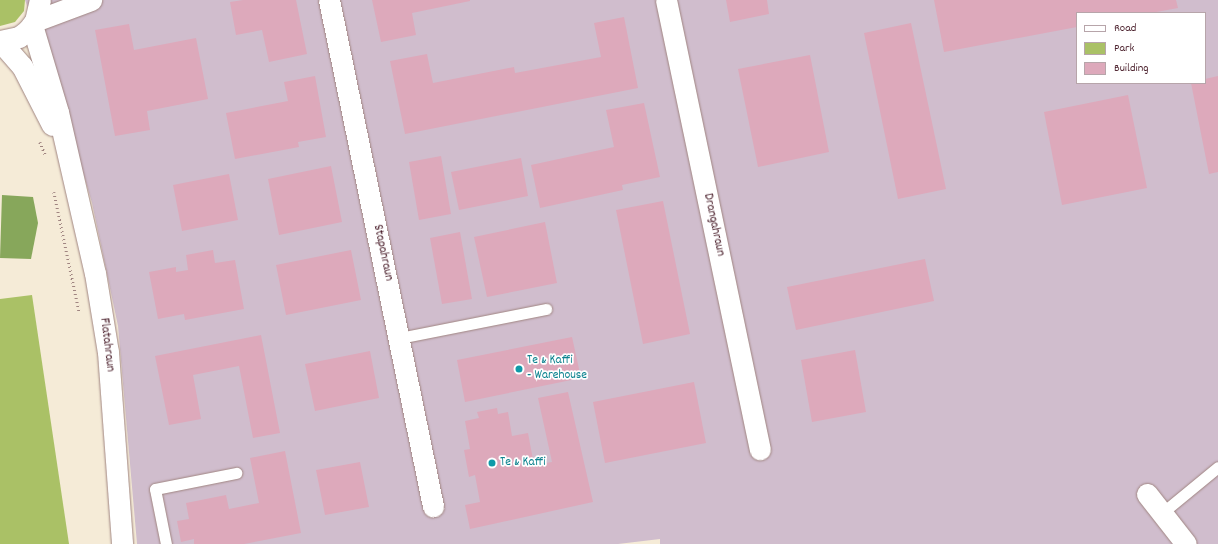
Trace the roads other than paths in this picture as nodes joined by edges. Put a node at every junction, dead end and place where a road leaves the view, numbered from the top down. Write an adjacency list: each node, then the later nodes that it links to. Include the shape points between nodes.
1 (40, 0): 5 (street)
2 (91, 0): 5 (street)
3 (329, 0): 9 (street, Stapahraun)
4 (666, 0): 10 (street, Drangahraun)
5 (34, 23): 6 (street, via 19,37); 7 (street, Flatahraun, via 58,112)
6 (0, 41): 7 (street, Flatahraun, via 22,66)
7 (65, 150): 16 (street, Flatahraun, via 95,274 108,352)
8 (546, 309): 9 (lane)
9 (399, 338): 14 (street, Stapahraun)
10 (760, 449)
11 (1218, 467): 15 (lane)
12 (236, 473): 17 (lane, via 155,489)
13 (1147, 494): 15 (street)
14 (434, 506)
15 (1162, 513): 18 (street)
16 (122, 544)
17 (166, 544)
18 (1186, 544)

